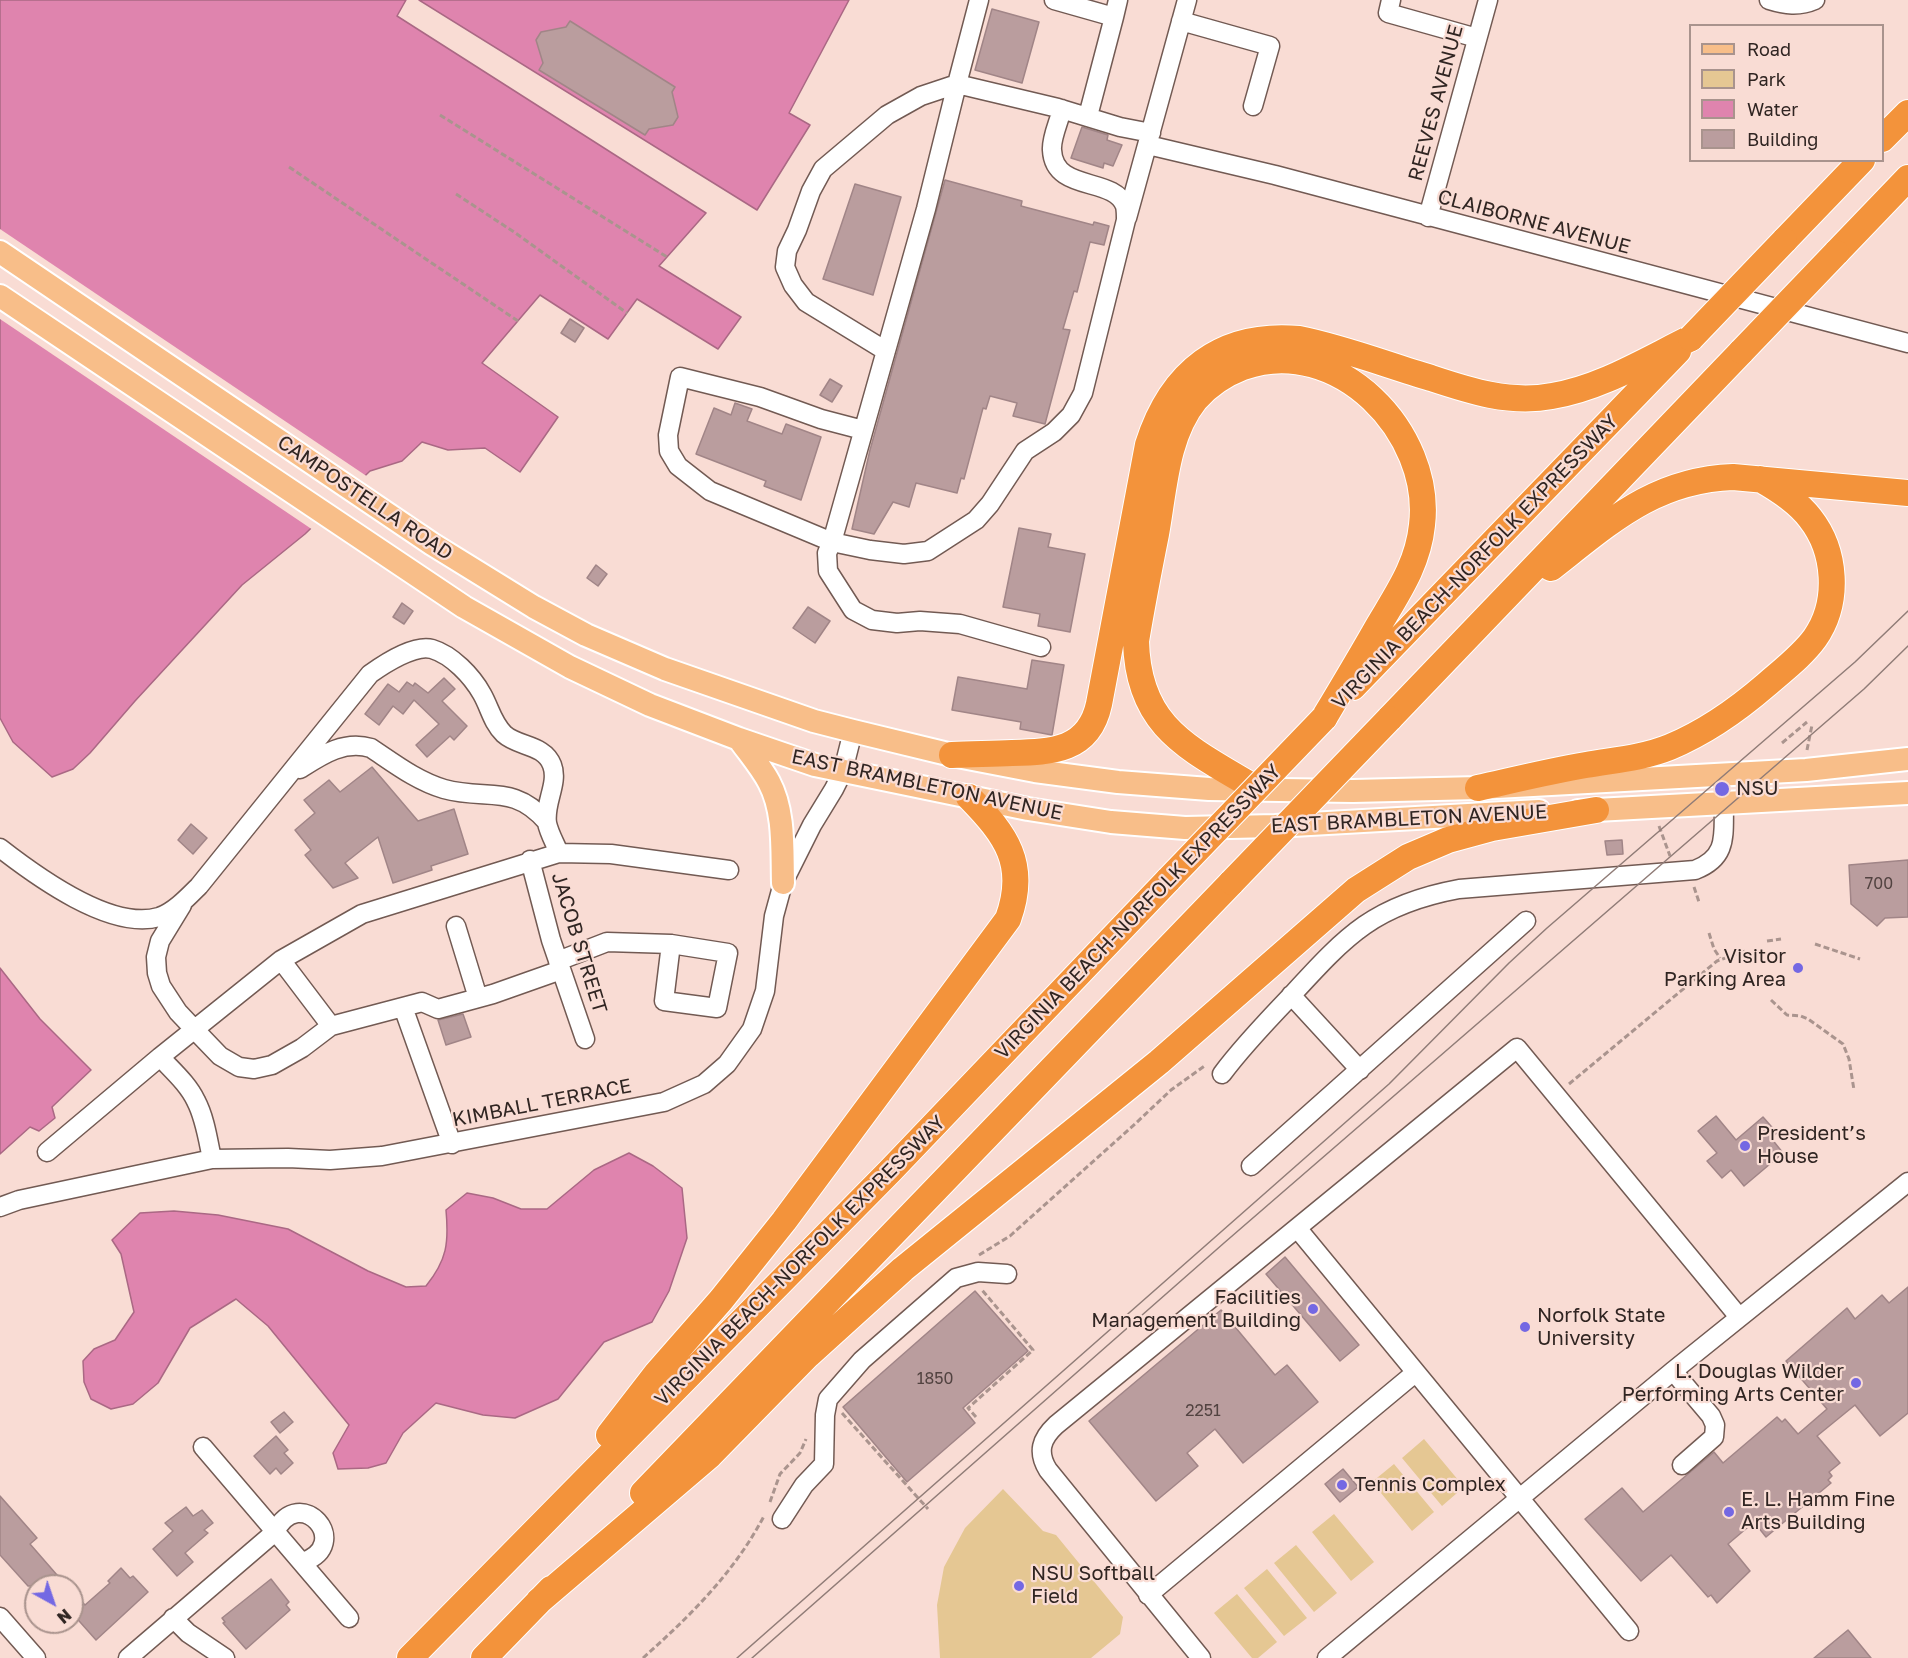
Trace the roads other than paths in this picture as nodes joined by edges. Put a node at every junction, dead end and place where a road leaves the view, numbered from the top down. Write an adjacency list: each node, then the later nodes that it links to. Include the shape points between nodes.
1 (979, 0): 11 (street)
2 (1053, 0): 8 (street)
3 (1187, 0): 9 (street)
4 (1391, 0): 10 (street, via 1388,13)
5 (1488, 0): 10 (street, REEVES AVENUE)
6 (1769, 0): 7 (street, via 1793,5)
7 (1814, 1)
8 (1116, 8): 15 (street)
9 (1181, 21): 12 (street, via 1270,46); 17 (street)
10 (1477, 38): 20 (street, REEVES AVENUE)
11 (957, 84): 13 (street, CLAIBORNE AVENUE); 26 (street); 26 (street, via 921,96 888,115 823,169 787,251 785,267 806,302)
12 (1253, 106)
13 (1062, 110): 15 (street, CLAIBORNE AVENUE); 21 (street, via 1052,148 1054,161 1070,178 1120,199)
14 (1908, 113): 16 (highway)
15 (1088, 116): 17 (street, CLAIBORNE AVENUE)
16 (1884, 137)
17 (1150, 139): 20 (street, CLAIBORNE AVENUE); 21 (street)
18 (1860, 162): 24 (highway, VIRGINIA BEACH-NORFOLK EXPRESSWAY, bridge)
19 (1908, 178): 31 (highway, bridge)
20 (1428, 217): 25 (street, CLAIBORNE AVENUE)
21 (1126, 220): 30 (street, via 1083,393 1071,415 1025,451 976,520 928,551 904,554)
22 (0, 252): 33 (main road, CAMPOSTELLA ROAD, via 483,577 586,635 665,669)
23 (0, 296): 36 (main road, CAMPOSTELLA ROAD, via 464,607 650,705)
24 (1691, 338): 34 (highway, VIRGINIA BEACH-NORFOLK EXPRESSWAY); 37 (highway, via 1587,387 1534,399 1473,391 1299,339 1245,341 1218,352 1185,377 1168,398 1152,432 1099,704 1089,729 1074,742 1045,752)
25 (1908, 343)
26 (886, 351): 27 (street)
27 (863, 430): 30 (street); 30 (street, via 760,397 680,377 668,435 669,451 678,465 710,491)
28 (1760, 479): 29 (highway); 31 (highway, via 1704,479 1646,499 1606,525); 42 (highway, via 1790,498 1809,517 1828,552 1832,579 1828,608 1806,648 1738,708 1670,747)
29 (1908, 493)
30 (832, 542): 32 (street, via 827,553 828,572 853,610 872,620 960,624)
31 (1480, 623): 87 (highway, bridge)
32 (1041, 647)
33 (753, 700): 35 (main road, EAST BRAMBLETON AVENUE)
34 (1324, 718): 41 (highway, via 1412,568 1424,514 1419,475 1394,423 1350,381 1322,368 1295,362 1254,364 1214,382 1180,424 1169,460 1136,641 1144,690 1162,723 1185,744); 83 (highway, VIRGINIA BEACH-NORFOLK EXPRESSWAY, bridge, via 883,1178)
35 (853, 731): 37 (main road, EAST BRAMBLETON AVENUE); 39 (street, KIMBALL TERRACE)
36 (740, 739): 39 (main road, EAST BRAMBLETON AVENUE); 52 (main road, via 774,797 782,827)
37 (952, 755): 41 (main road, EAST BRAMBLETON AVENUE, via 1118,782 1209,789)
38 (1908, 759): 42 (main road, EAST BRAMBLETON AVENUE, via 1786,771)
39 (843, 771): 44 (main road, EAST BRAMBLETON AVENUE); 52 (street, KIMBALL TERRACE)
40 (286, 778): 47 (street, via 325,753 363,746 425,783 447,790 520,800); 47 (street, via 370,674 390,660 430,648 466,672 504,734 535,747 552,763 554,777); 53 (street)
41 (1255, 788): 42 (main road, EAST BRAMBLETON AVENUE)
42 (1478, 788)
43 (1908, 793): 45 (main road, EAST BRAMBLETON AVENUE)
44 (969, 797): 46 (main road, EAST BRAMBLETON AVENUE, via 1111,822 1185,828); 83 (highway, via 1004,837 1013,859 1015,896 1008,919 784,1221 657,1373)
45 (1724, 804): 46 (main road, EAST BRAMBLETON AVENUE); 59 (street, via 1722,847 1716,858 1704,866 1687,872 1459,889 1420,897 1353,932)
46 (1596, 810): 87 (highway, via 1492,828 1448,840 1408,857 1356,890 1159,1062 903,1269 808,1355 710,1455)
47 (547, 822): 49 (street)
48 (0, 848): 53 (street, via 41,878 98,911 139,919 160,917)
49 (559, 853): 50 (street); 51 (street, via 611,854)
50 (530, 860): 57 (street, via 362,914); 58 (street, JACOB STREET)
51 (729, 870)
52 (783, 883): 68 (street, KIMBALL TERRACE, via 765,992 752,1029 727,1064 704,1084 664,1102)
53 (184, 901): 63 (street, via 160,941 156,965 161,986)
54 (1526, 921): 67 (street)
55 (456, 926): 60 (street)
56 (671, 944): 58 (street, via 607,942)
57 (281, 960): 62 (street); 63 (street)
58 (560, 965): 60 (street); 64 (street, JACOB STREET)
59 (1292, 995): 66 (street, via 1242,1048); 67 (street)
60 (478, 998): 61 (street, via 438,1008 423,1002)
61 (403, 1007): 62 (street); 68 (street)
62 (331, 1026): 63 (street, via 272,1065 254,1069 239,1067 220,1056)
63 (195, 1030): 65 (street)
64 (585, 1039)
65 (160, 1058): 69 (street); 70 (street, via 196,1100)
66 (1217, 1067)
67 (1360, 1070): 71 (street)
68 (452, 1144): 70 (street, KIMBALL TERRACE, via 330,1160)
69 (47, 1152)
70 (212, 1159): 73 (street, KIMBALL TERRACE)
71 (1251, 1166)
72 (1908, 1182): 76 (street)
73 (0, 1207)
74 (1297, 1228): 76 (street, via 1517,1048); 78 (street); 86 (street, via 1044,1438 1041,1451 1048,1470)
75 (1008, 1274): 82 (street, via 978,1272 956,1278 862,1360 832,1392 825,1415 824,1464 804,1485)
76 (1739, 1317): 77 (street)
77 (1673, 1371): 80 (street, via 1715,1425 1714,1437); 81 (street)
78 (1415, 1373): 81 (street); 86 (street)
79 (202, 1447): 84 (street)
80 (1682, 1465)
81 (1518, 1498): 91 (street); 98 (street)
82 (782, 1519)
83 (540, 1523): 95 (highway, VIRGINIA BEACH-NORFOLK EXPRESSWAY)
84 (275, 1532): 85 (street); 85 (street, via 288,1515 298,1512 318,1521 325,1541 313,1559); 89 (street)
85 (303, 1562): 90 (street)
86 (1148, 1595): 97 (street)
87 (539, 1601): 96 (highway)
88 (0, 1617): 92 (street)
89 (173, 1618): 93 (street); 94 (street)
90 (349, 1618)
91 (1629, 1631)
92 (36, 1658)
93 (128, 1658)
94 (225, 1658)
95 (410, 1658)
96 (484, 1658)
97 (1201, 1658)
98 (1327, 1658)

